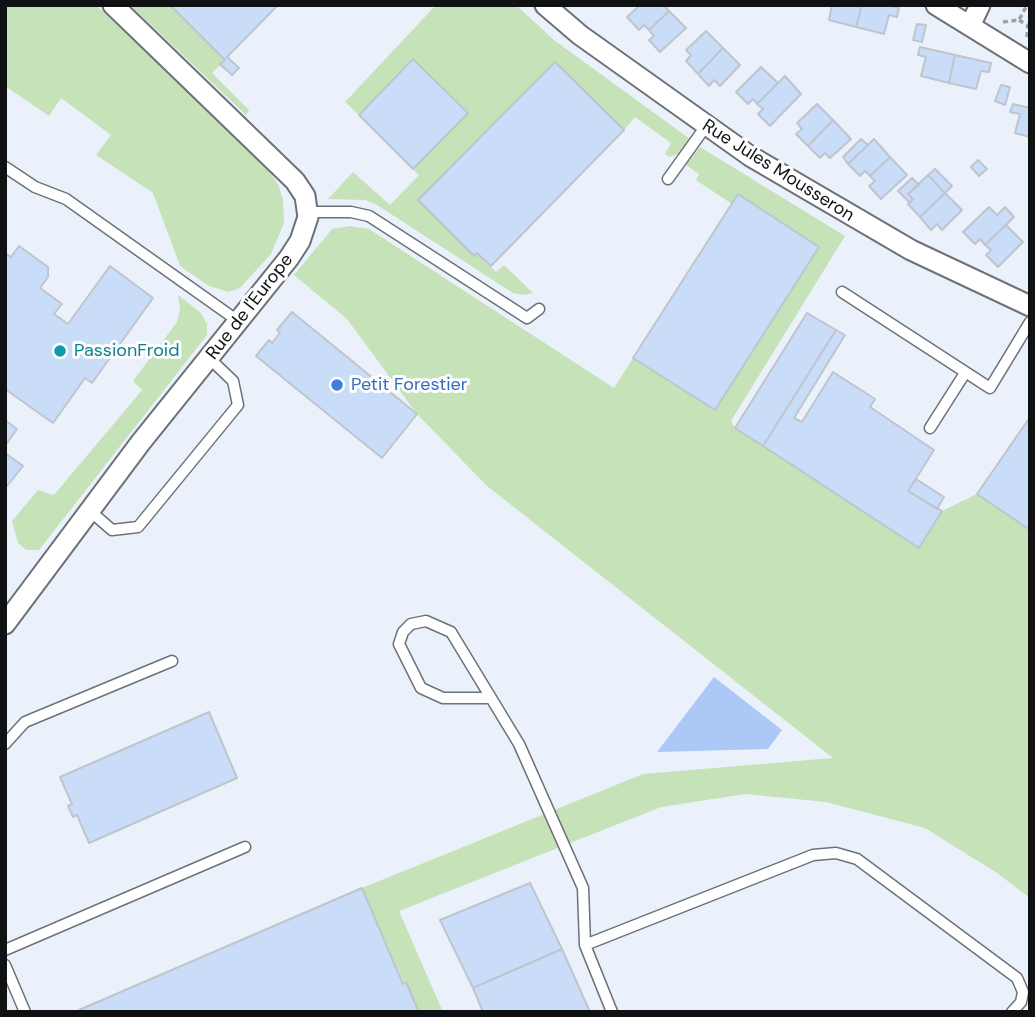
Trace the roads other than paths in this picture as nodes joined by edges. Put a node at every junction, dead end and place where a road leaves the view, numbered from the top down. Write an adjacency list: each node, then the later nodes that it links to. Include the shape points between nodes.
1 (113, 5): 10 (street, via 295,181)
2 (545, 5): 7 (street, Rue Jules Mousseron)
3 (936, 5): 5 (street)
4 (981, 5): 5 (street)
5 (970, 26): 6 (street)
6 (1030, 63)
7 (706, 126): 9 (lane); 12 (street, Rue Jules Mousseron, via 862,223)
8 (5, 167): 14 (lane, via 35,187 66,199)
9 (668, 179)
10 (309, 212): 13 (lane, via 369,216 527,318); 14 (street, Rue de l'Europe, via 295,250)
11 (842, 292): 17 (lane)
12 (1030, 306)
13 (539, 309)
14 (238, 321): 16 (street, Rue de l'Europe)
15 (1030, 322): 17 (lane, via 990,388)
16 (209, 358): 19 (street, Rue de l'Europe); 19 (lane, via 233,381 238,405 138,527 112,530)
17 (965, 373): 18 (lane)
18 (930, 428)
19 (89, 510): 20 (street, Rue de l'Europe)
20 (5, 624)
21 (172, 661): 23 (lane, via 25,722)
22 (491, 698): 22 (lane, via 451,632 426,621 411,624 403,632 399,644 421,688 443,698); 25 (lane, via 519,744 583,888)
23 (5, 744)
24 (245, 848): 26 (lane)
25 (585, 945): 29 (lane); 30 (lane, via 813,855 836,853 857,859 1017,978 1023,992)
26 (5, 950)
27 (5, 965): 28 (lane)
28 (24, 1012)
29 (612, 1012)
30 (1012, 1012)

